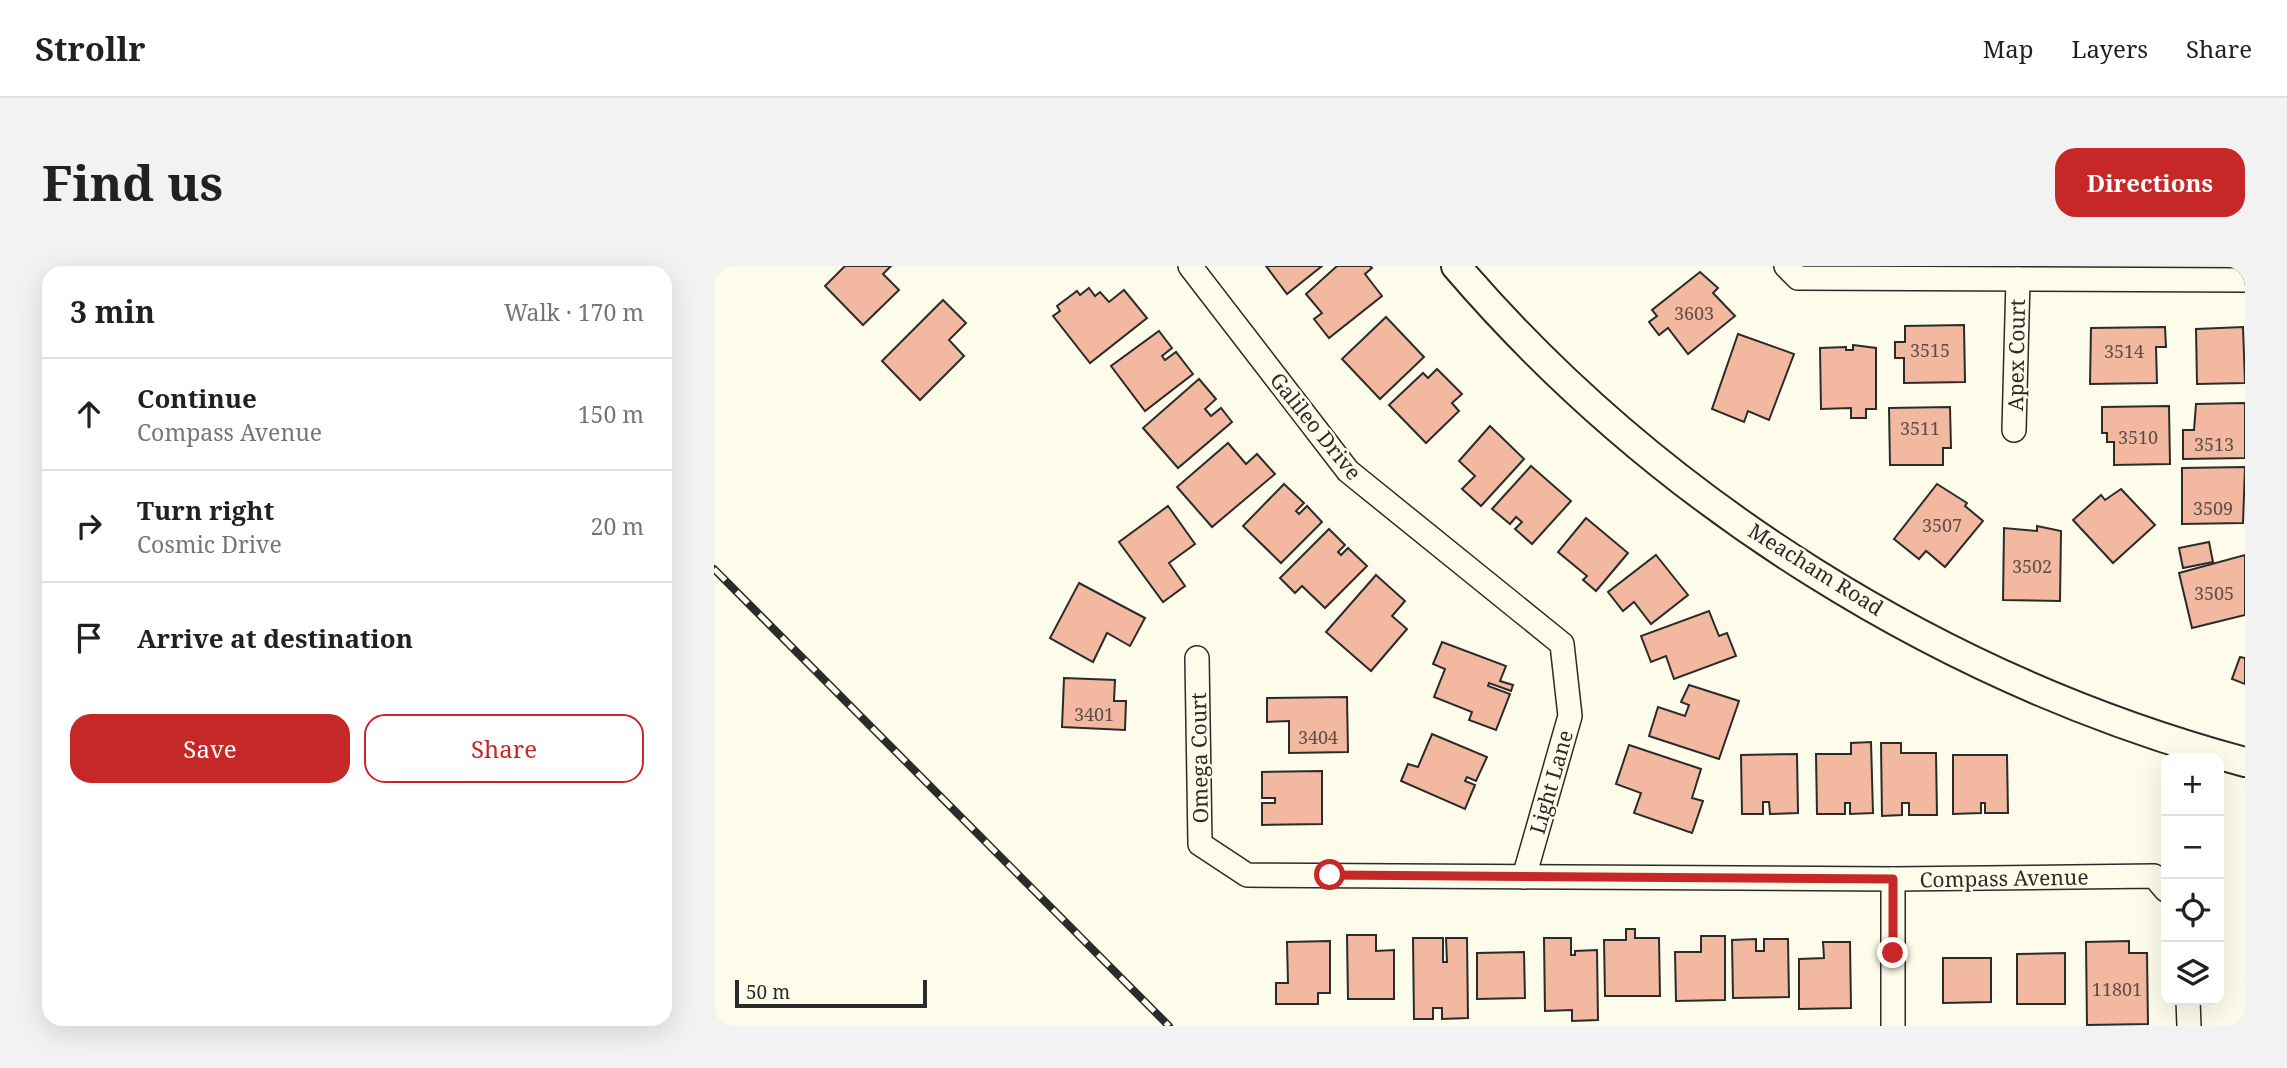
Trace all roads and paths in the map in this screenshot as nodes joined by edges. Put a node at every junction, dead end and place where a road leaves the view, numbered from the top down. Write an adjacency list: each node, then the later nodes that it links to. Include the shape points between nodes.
1 (1191, 266): 7 (street, Galileo Drive, via 1348,471)
2 (1455, 266): 9 (street, Meacham Road, via 1526,342 1653,457 1815,573 1991,669 2096,714)
3 (1792, 272): 4 (street)
4 (2018, 279): 5 (street); 6 (street, Apex Court)
5 (2245, 280)
6 (2014, 430)
7 (1562, 644): 11 (street, Light Lane, via 1570,716)
8 (1197, 658): 10 (street, Omega Court, via 1200,844)
9 (2245, 762)
10 (1247, 875): 11 (street, Compass Avenue)
11 (1524, 877): 12 (street, Compass Avenue)
12 (1893, 879): 13 (street, Compass Avenue, via 2154,876); 15 (street)
13 (2161, 884)
14 (2188, 1005): 16 (street)
15 (1893, 1026)
16 (2189, 1026)

